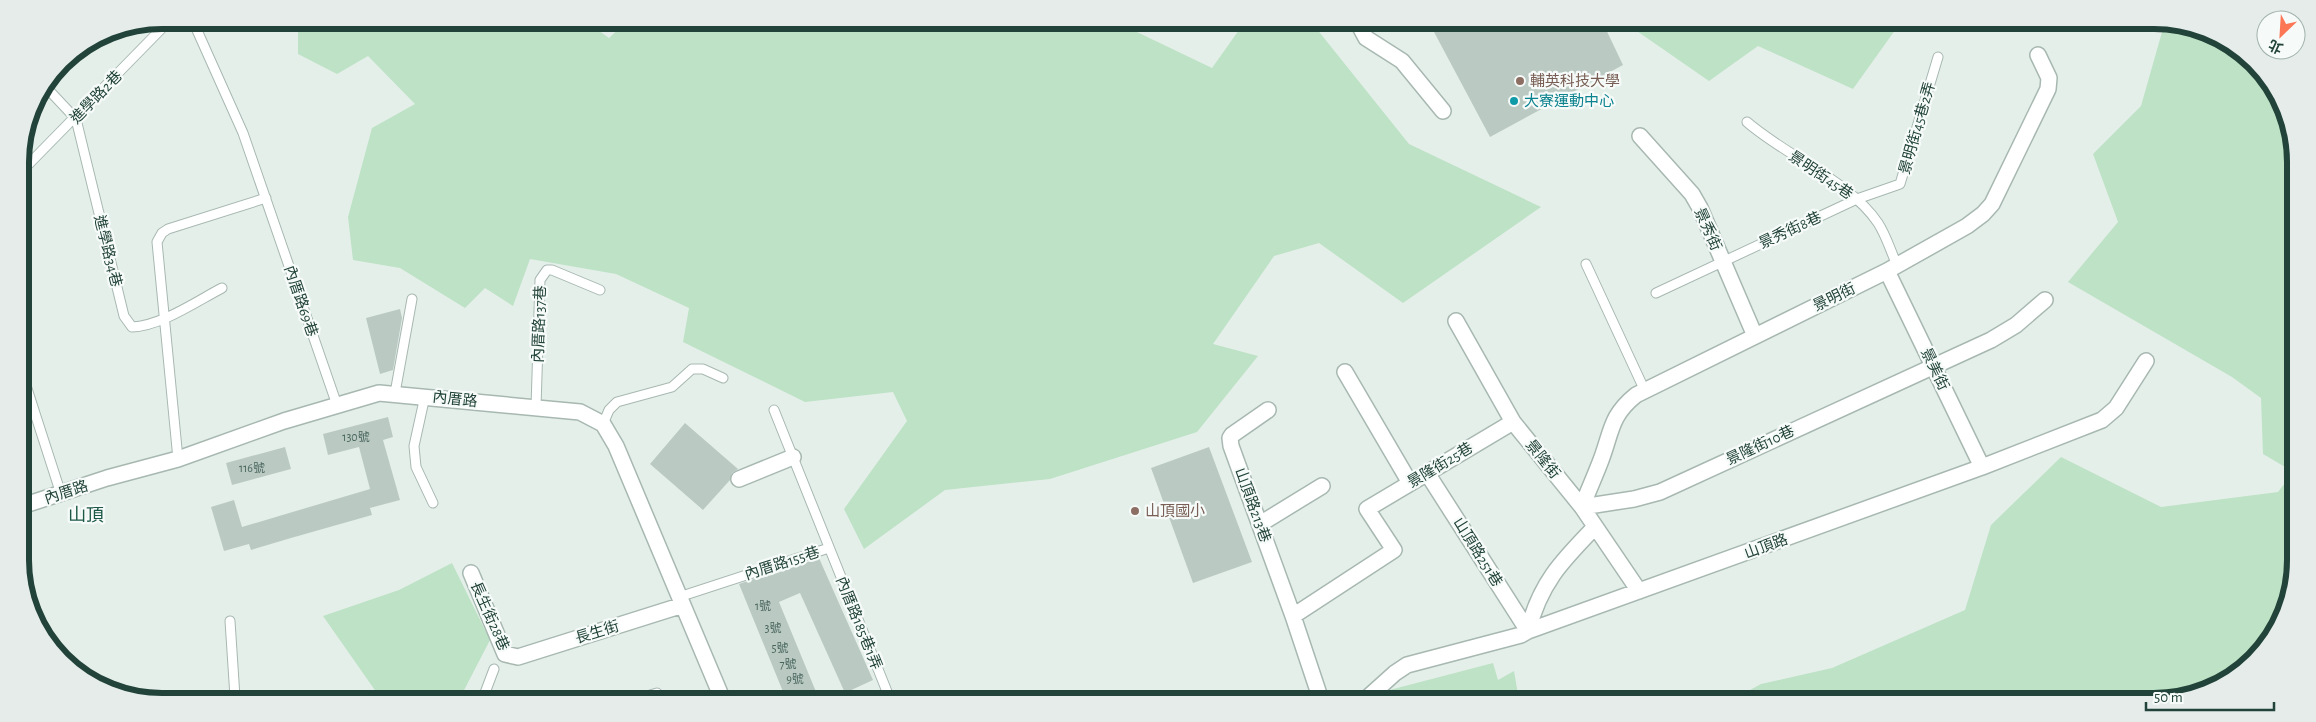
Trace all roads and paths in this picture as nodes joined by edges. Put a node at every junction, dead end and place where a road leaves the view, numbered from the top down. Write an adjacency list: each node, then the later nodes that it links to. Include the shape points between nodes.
1 (161, 29): 8 (lane, 進學路2巷)
2 (198, 29): 12 (lane, 內厝路69巷, via 243,133)
3 (1361, 29): 7 (street, via 1366,38 1402,61)
4 (2038, 55): 16 (street, 景明街, via 2049,78 2048,89 1992,204 1967,226)
5 (1938, 57): 13 (lane, 景明街45巷2弄, via 1900,184)
6 (49, 91): 8 (lane, 進學路34巷)
7 (1443, 111)
8 (76, 119): 11 (lane, 進學路2巷); 22 (lane, 進學路34巷, via 124,316 132,327 144,327)
9 (1747, 122): 13 (lane, 景明街45巷)
10 (1640, 136): 14 (street, 景秀街, via 1692,194)
11 (29, 164)
12 (266, 198): 22 (lane, via 162,233 157,242); 33 (lane, 內厝路69巷)
13 (1857, 199): 14 (lane, 景秀街8巷); 16 (lane, 景明街45巷, via 1878,223)
14 (1723, 262): 19 (lane, 景秀街8巷); 24 (street, 景秀街)
15 (1586, 264): 29 (lane)
16 (1892, 268): 24 (street, 景明街); 26 (street, 景美街)
17 (222, 288): 22 (lane, 進學路34巷)
18 (600, 290): 34 (lane, 內厝路137巷, via 552,270 543,274 540,280)
19 (1656, 293)
20 (412, 298): 31 (lane)
21 (2045, 300): 26 (street, 景隆街10巷, via 1991,340)
22 (164, 318): 40 (lane)
23 (1456, 320): 37 (street, 景隆街)
24 (1755, 336): 29 (street, 景明街)
25 (2146, 361): 41 (street, 山頂路, via 2116,408 2102,420)
26 (1933, 365): 41 (street, 景美街); 49 (street, 景隆街10巷, via 1660,492)
27 (1345, 372): 44 (street)
28 (723, 378): 38 (lane, via 703,368 692,369 672,387 617,402)
29 (1645, 391): 49 (street, 景明街, via 1622,406 1615,416)
30 (29, 392): 46 (lane)
31 (395, 393): 32 (street, 內厝路); 33 (street, 內厝路, via 379,393)
32 (425, 396): 34 (street, 內厝路); 47 (lane, via 414,446 416,467)
33 (337, 405): 40 (street, 內厝路)
34 (536, 408): 38 (street, 內厝路, via 580,412)
35 (774, 410): 39 (lane, 內厝路155巷)
36 (1268, 410): 50 (street, 山頂路213巷, via 1230,438)
37 (1513, 422): 42 (street, 景隆街25巷); 49 (street, 景隆街)
38 (603, 424): 55 (street, via 616,446)
39 (793, 457): 43 (street); 52 (lane, 內厝路155巷)
40 (178, 459): 46 (street, 內厝路)
41 (1982, 467): 54 (street, 山頂路)
42 (1428, 473): 44 (street, 景隆街25巷); 58 (street, 山頂路251巷)
43 (739, 479)
44 (1410, 483): 56 (street, 景隆街25巷, via 1367,509 1394,550)
45 (1322, 486): 50 (street)
46 (61, 494): 48 (street, 內厝路)
47 (433, 503)
48 (29, 504)
49 (1582, 507): 51 (street, 景隆街)
50 (1260, 524): 56 (street, 山頂路213巷)
51 (1595, 527): 54 (street, 景隆街); 58 (street, via 1556,568 1532,612)
52 (829, 548): 55 (lane, 內厝路155巷); 64 (lane, 內厝路185巷1弄)
53 (471, 573): 59 (street, 長生街28巷, via 505,654)
54 (1639, 591): 58 (street, 山頂路)
55 (681, 601): 59 (street, 長生街); 63 (street)
56 (1293, 616): 65 (street, 山頂路213巷)
57 (230, 620): 61 (lane)
58 (1528, 631): 66 (street, 山頂路, via 1407,665)
59 (511, 657)
60 (494, 669): 62 (lane)
61 (235, 693)
62 (485, 693)
63 (720, 693)
64 (888, 693)
65 (1320, 693)
66 (1373, 693)

